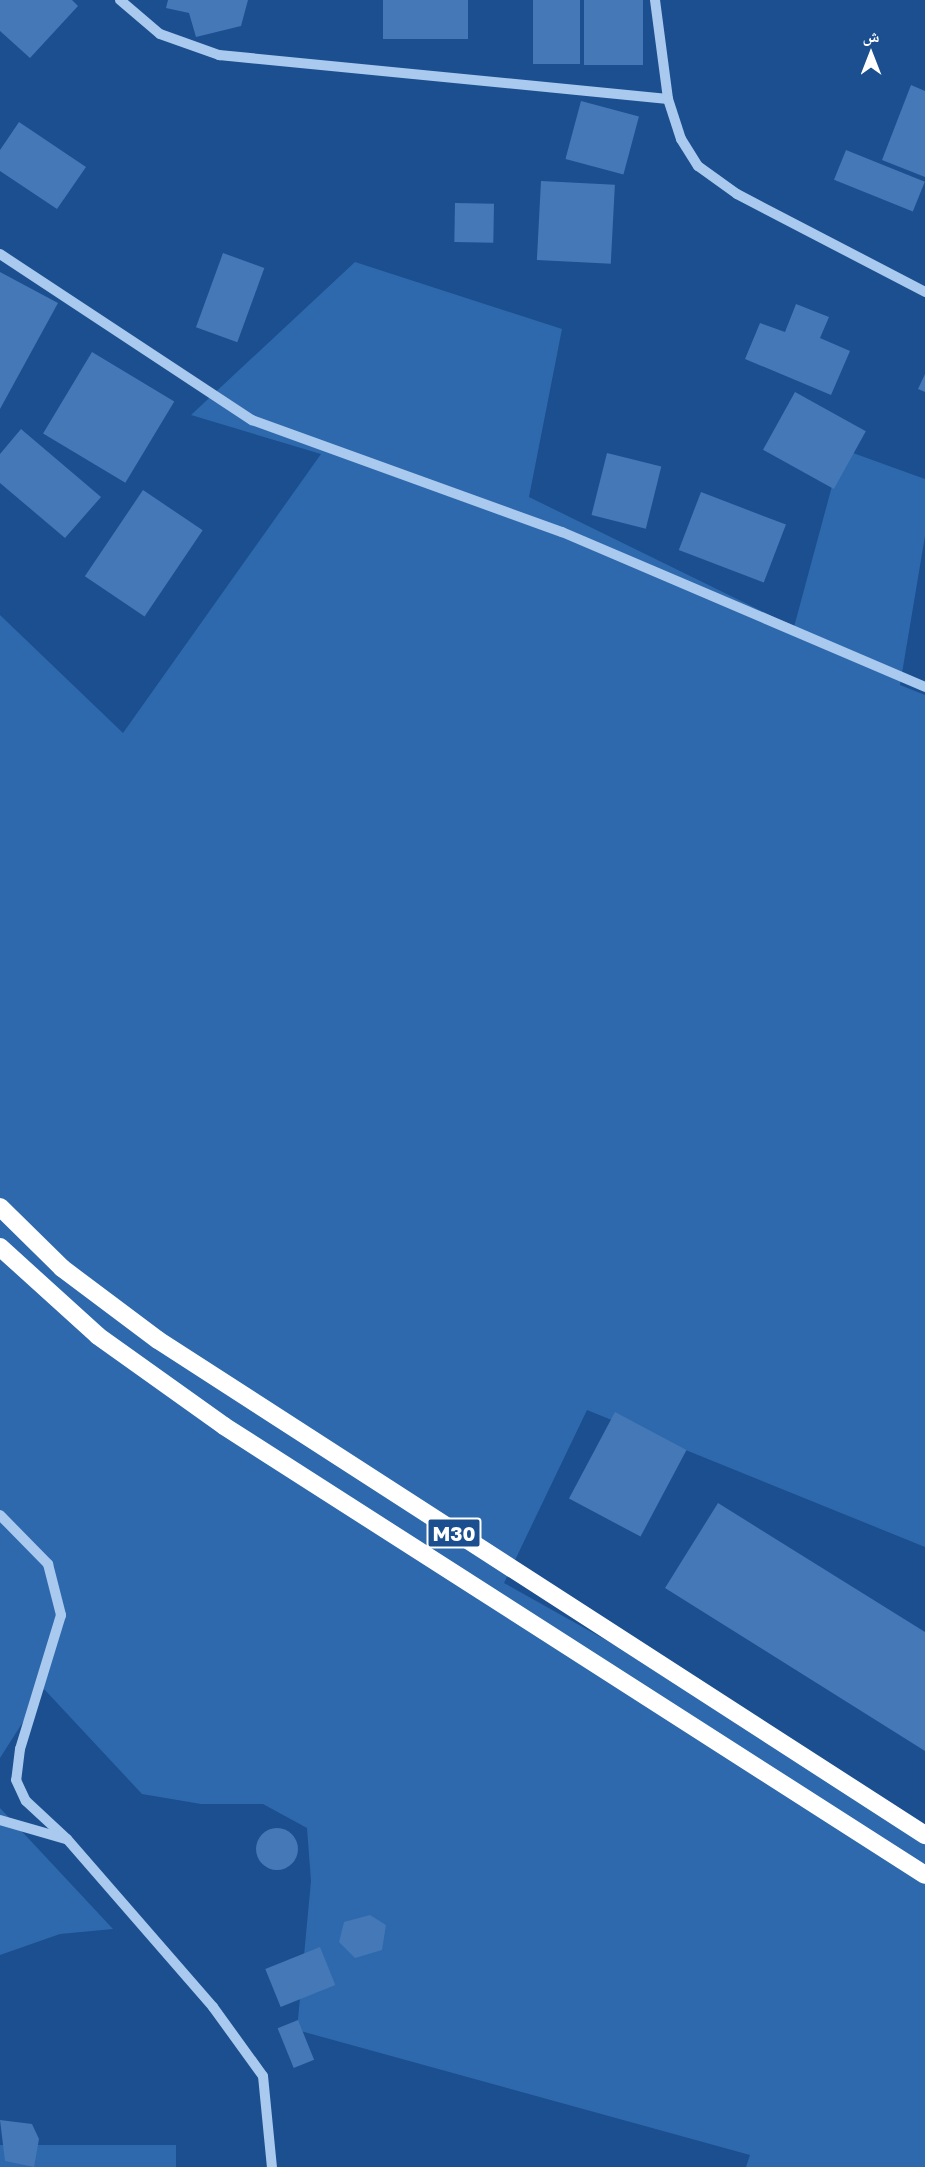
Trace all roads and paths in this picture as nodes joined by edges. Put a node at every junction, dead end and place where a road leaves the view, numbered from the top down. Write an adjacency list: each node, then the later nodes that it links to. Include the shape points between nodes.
1 (120, 0): 3 (street, via 160,34 219,55)
2 (655, 0): 3 (street)
3 (668, 99): 5 (street, via 681,139 698,166 737,194)
4 (0, 254): 6 (street, via 252,420 573,537)
5 (925, 292)
6 (925, 687)
7 (0, 1207): 11 (highway, M30, via 62,1268 158,1340)
8 (0, 1247): 13 (highway, M30, via 98,1336 224,1426)
9 (0, 1515): 12 (street, via 48,1564 61,1615 20,1749 16,1780 26,1801)
10 (0, 1820): 12 (street)
11 (925, 1835)
12 (67, 1839): 14 (street, via 213,2007 263,2076)
13 (925, 1875)
14 (272, 2167)

